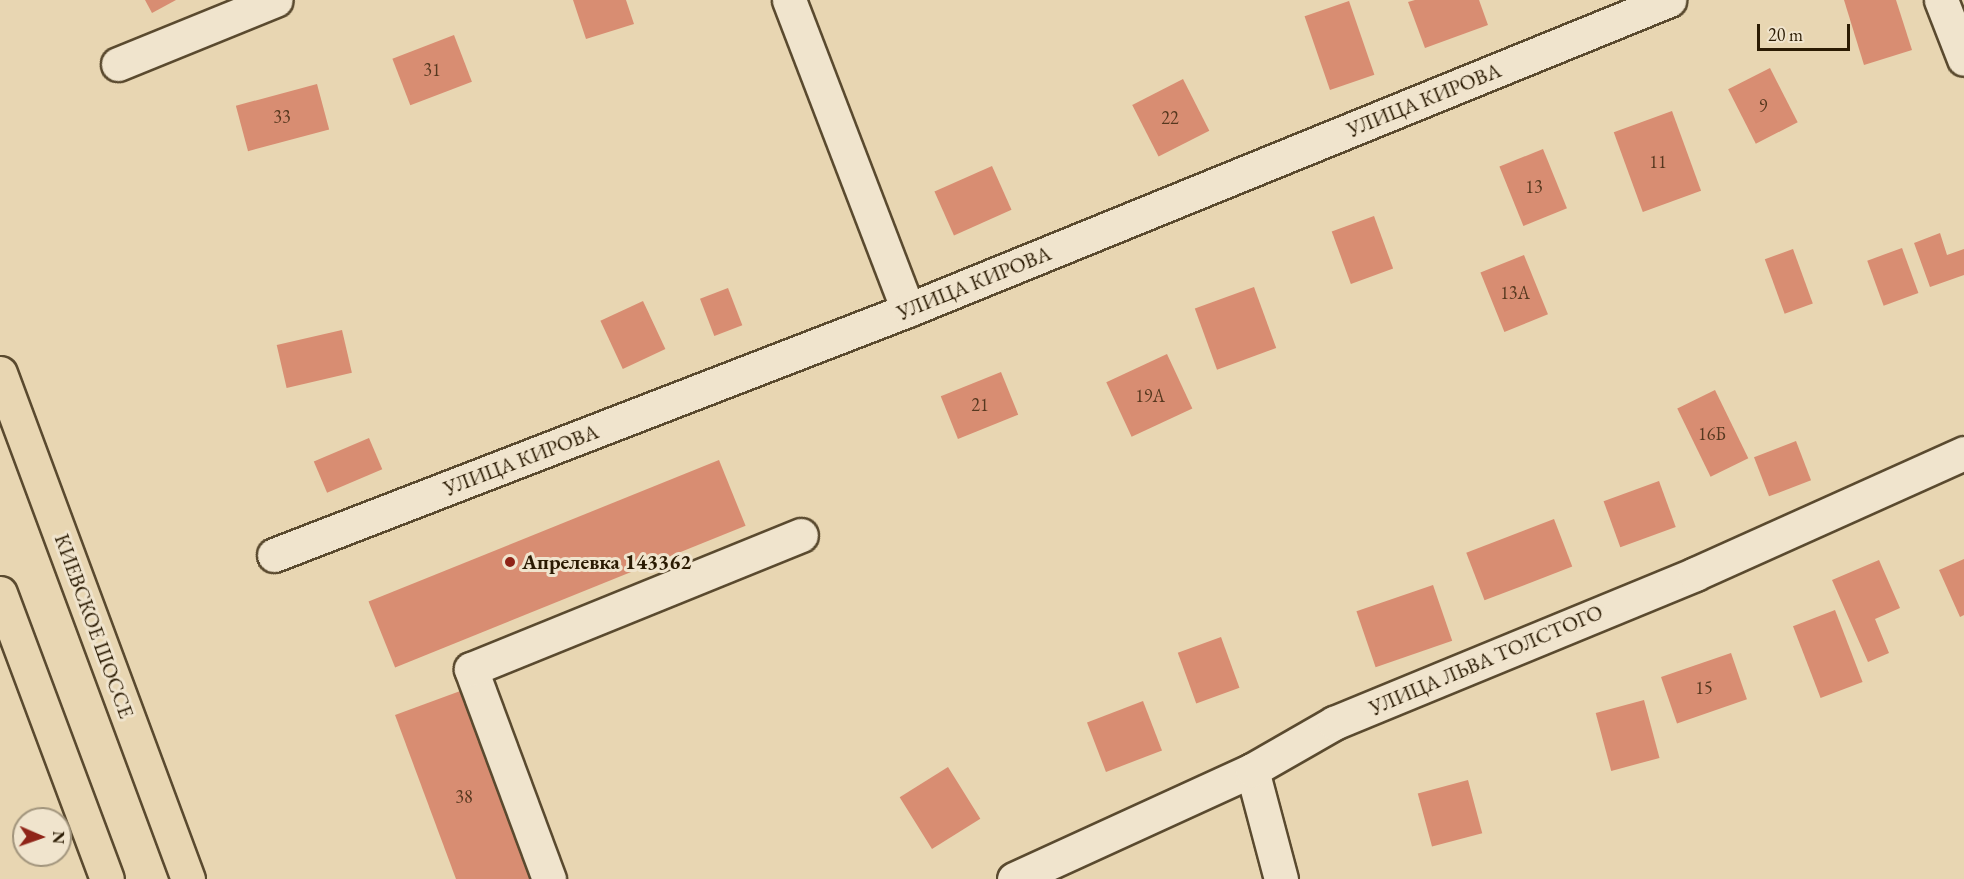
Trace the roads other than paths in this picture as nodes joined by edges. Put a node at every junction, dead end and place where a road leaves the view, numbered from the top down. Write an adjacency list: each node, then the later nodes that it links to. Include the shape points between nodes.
1 (276, 0): 6 (street)
2 (789, 0): 7 (street)
3 (1669, 0): 7 (street, УЛИЦА КИРОВА)
4 (1941, 0): 5 (street)
5 (1964, 59)
6 (118, 64)
7 (908, 310): 11 (street, УЛИЦА КИРОВА)
8 (0, 373): 15 (highway, КИЕВСКОЕ ШОССЕ)
9 (1964, 453): 13 (street, УЛИЦА ЛЬВА ТОЛСТОГО, via 1695,573 1334,723)
10 (801, 535): 16 (street, via 471,669)
11 (274, 555)
12 (0, 593): 14 (highway)
13 (1252, 770): 17 (street, УЛИЦА ЛЬВА ТОЛСТОГО); 18 (street)
14 (107, 879)
15 (188, 879)
16 (549, 879)
17 (1014, 879)
18 (1281, 879)

